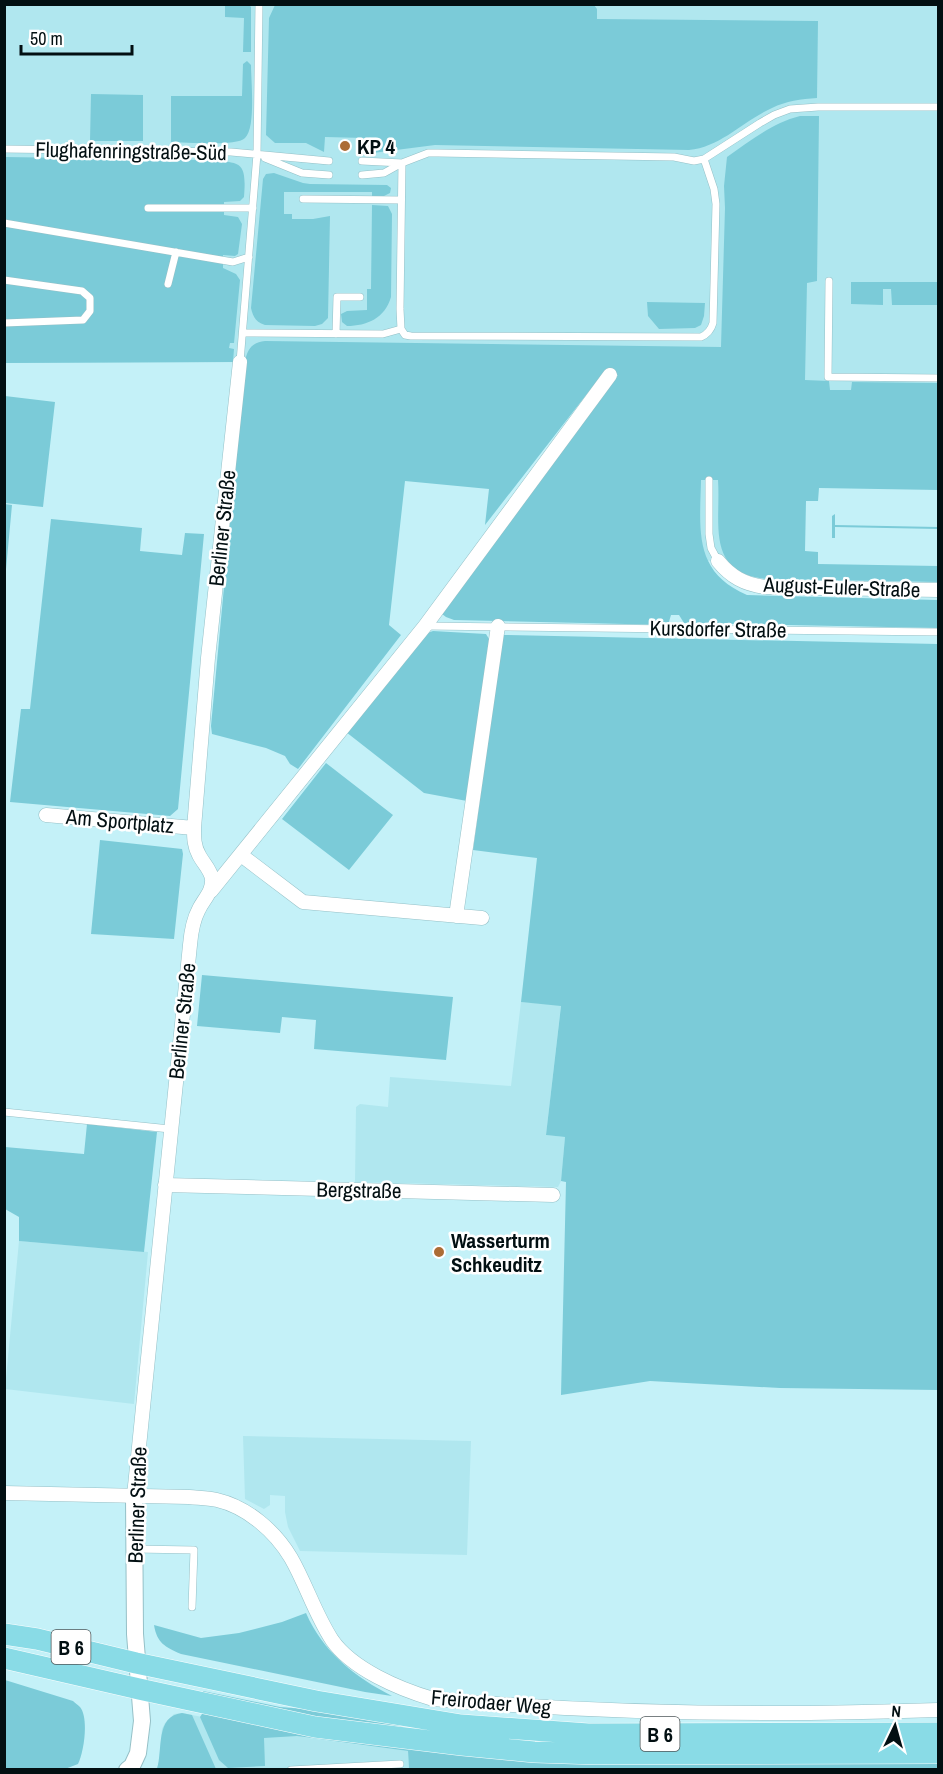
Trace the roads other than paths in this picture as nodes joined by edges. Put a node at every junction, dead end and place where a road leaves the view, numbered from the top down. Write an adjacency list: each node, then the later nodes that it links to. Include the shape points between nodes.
1 (260, 4): 4 (lane)
2 (939, 107): 5 (lane, via 790,110 774,115)
3 (4, 149): 4 (lane, Flughafenringstraße-Süd)
4 (257, 154): 6 (lane, Flughafenringstraße-Süd); 9 (lane, via 302,173); 14 (lane)
5 (704, 159): 8 (lane, via 438,153); 23 (lane, via 716,204 713,323 707,334 694,338 411,336)
6 (329, 161)
7 (362, 161): 8 (lane)
8 (402, 163): 10 (lane, via 384,173); 12 (lane)
9 (329, 174)
10 (362, 175)
11 (303, 199): 12 (lane)
12 (401, 200): 23 (lane)
13 (148, 208): 14 (lane)
14 (253, 208): 17 (lane)
15 (4, 223): 16 (lane)
16 (176, 252): 17 (lane, via 233,262); 20 (lane)
17 (249, 257): 24 (lane)
18 (4, 280): 22 (lane, via 82,291 90,298 90,311 83,320)
19 (829, 281): 28 (lane, via 828,377)
20 (168, 285)
21 (360, 297): 25 (lane, via 337,297)
22 (4, 323)
23 (401, 329): 25 (lane, via 383,334)
24 (244, 333): 25 (lane); 26 (lane)
25 (336, 334)
26 (240, 362): 36 (street, Berliner Straße)
27 (610, 375): 32 (street)
28 (939, 378)
29 (709, 480): 30 (lane, via 709,534)
30 (718, 561): 31 (street, August-Euler-Straße, via 736,579 749,584)
31 (939, 590)
32 (425, 626): 33 (lane, Kursdorfer Straße); 37 (street)
33 (498, 626): 34 (lane, Kursdorfer Straße); 39 (street)
34 (939, 632)
35 (46, 814): 36 (street, Am Sportplatz)
36 (194, 828): 38 (street, Berliner Straße, via 194,843 212,880)
37 (241, 855): 38 (street); 39 (street, via 303,902)
38 (210, 892): 42 (street, Berliner Straße, via 193,925)
39 (456, 916): 40 (street)
40 (482, 918)
41 (4, 1112): 42 (lane)
42 (170, 1129): 43 (street, Berliner Straße)
43 (165, 1185): 44 (street, Bergstraße); 46 (street, Berliner Straße)
44 (553, 1195)
45 (4, 1493): 46 (street, Freirodaer Weg)
46 (134, 1496): 47 (street, Berliner Straße); 53 (street, Freirodaer Weg, via 217,1500 241,1510 268,1529 290,1557 333,1641 360,1667 409,1692 433,1699 609,1711)
47 (134, 1549): 48 (lane, via 194,1550); 51 (street, Berliner Straße)
48 (192, 1607)
49 (4, 1634): 51 (main road, B 6)
50 (4, 1658): 52 (main road, B 6)
51 (136, 1663): 52 (street, Berliner Straße); 54 (main road, B 6, via 316,1701 460,1725 588,1734)
52 (139, 1689): 55 (main road, B 6, via 315,1727 534,1752); 57 (street, Berliner Straße, via 142,1735)
53 (939, 1710)
54 (939, 1733)
55 (939, 1753)
56 (400, 1764): 58 (lane)
57 (133, 1768)
58 (291, 1770)

